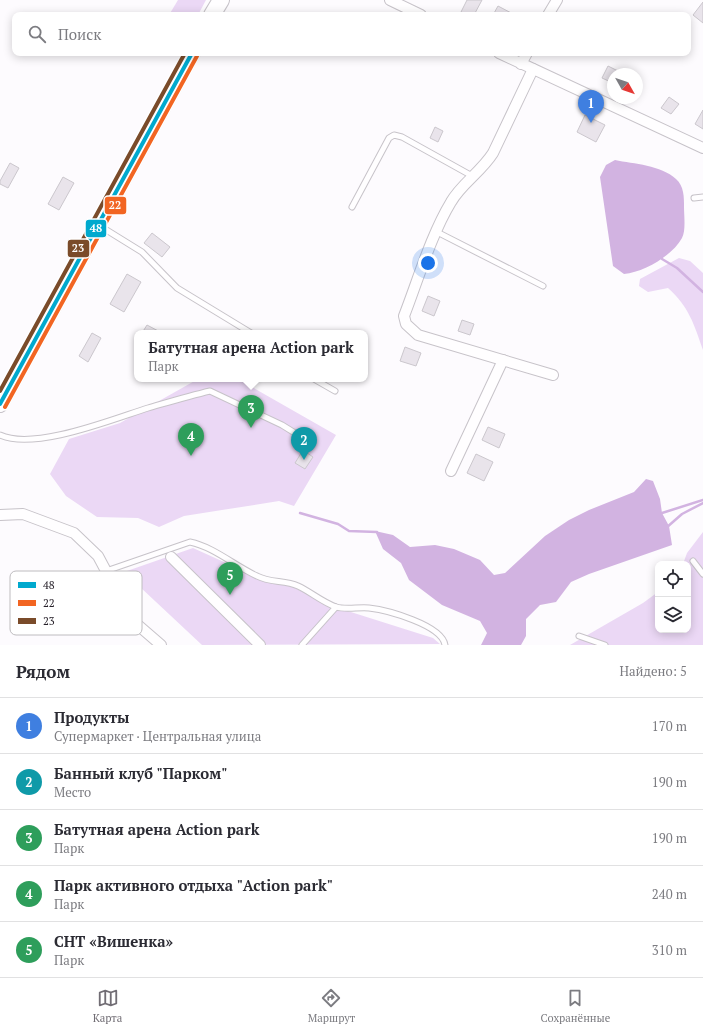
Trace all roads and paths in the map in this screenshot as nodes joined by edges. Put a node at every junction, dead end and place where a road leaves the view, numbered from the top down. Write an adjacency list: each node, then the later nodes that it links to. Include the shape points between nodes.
1 (220, 0): 4 (main road)
2 (390, 0): 5 (street)
3 (557, 0): 6 (street)
4 (214, 12)
5 (415, 12)
6 (550, 12)
7 (190, 56): 17 (main road)
8 (505, 56): 10 (street)
9 (525, 56): 10 (street)
10 (521, 64): 11 (street)
11 (533, 69): 12 (street); 13 (street, via 493,153)
12 (703, 148)
13 (474, 177): 16 (lane, via 394,135 389,138); 18 (street, via 451,201)
14 (703, 197): 15 (lane)
15 (694, 198)
16 (352, 207)
17 (97, 225): 20 (lane, via 142,252 177,288); 25 (main road)
18 (437, 232): 19 (lane); 21 (street, via 404,316 406,324 418,334)
19 (543, 286)
20 (246, 330)
21 (503, 360): 22 (street); 28 (street)
22 (553, 374)
23 (319, 382): 24 (lane)
24 (335, 391)
25 (0, 404)
26 (0, 435): 27 (lane, via 11,439 39,439 80,430 210,391 282,425)
27 (302, 438)
28 (451, 471)
29 (0, 515): 32 (street, via 22,514 74,533 98,556)
30 (171, 556): 38 (street)
31 (693, 561): 33 (lane)
32 (106, 571): 34 (lane, via 190,542 201,544 267,581 298,586)
33 (703, 574)
34 (336, 607): 39 (lane); 40 (lane, via 389,611 430,628 439,634)
35 (142, 629): 37 (street)
36 (579, 636): 41 (lane)
37 (161, 645)
38 (260, 645)
39 (302, 645)
40 (445, 645)
41 (605, 645)

